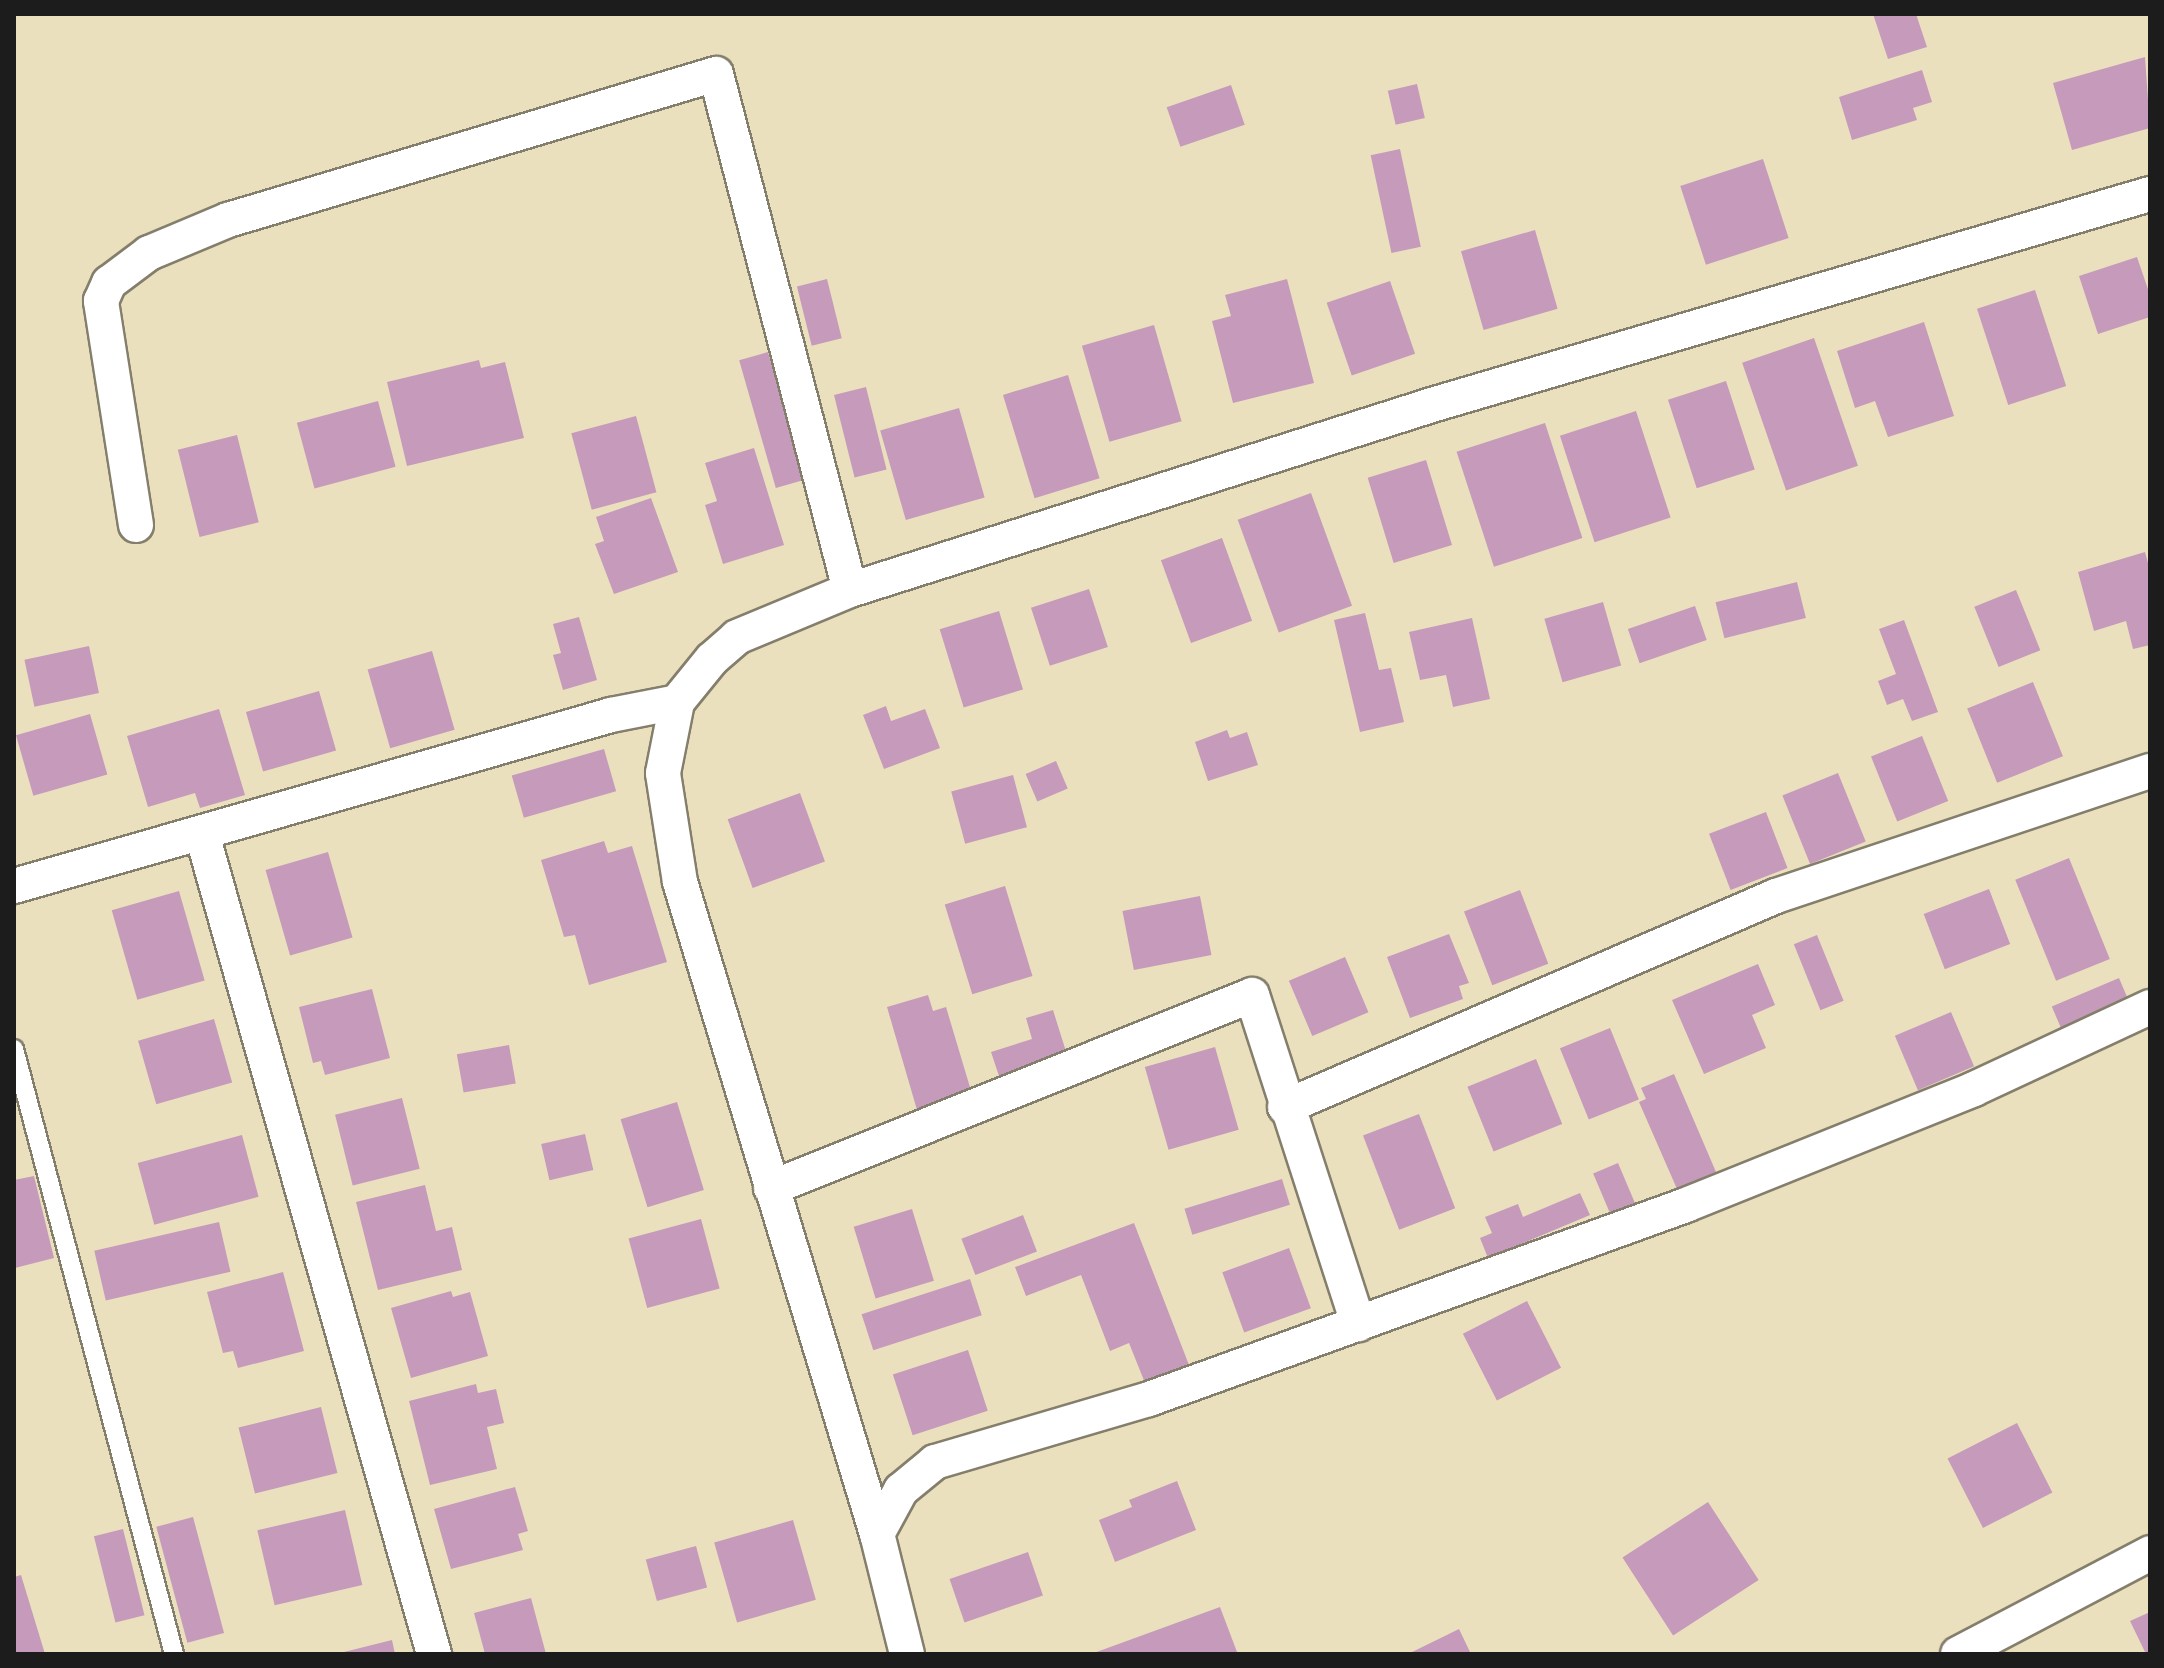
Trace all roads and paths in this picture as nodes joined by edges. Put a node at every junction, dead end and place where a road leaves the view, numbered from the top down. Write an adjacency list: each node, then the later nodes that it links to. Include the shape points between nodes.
1 (2150, 194): 3 (street, via 1435,404)
2 (136, 525): 3 (street, via 101,301 109,283 149,253 228,220 716,74)
3 (850, 590): 4 (street, via 737,637)
4 (677, 702): 6 (street, via 611,715); 11 (street, via 663,773 680,882)
5 (2150, 771): 10 (street, via 1776,896)
6 (202, 834): 7 (street); 17 (street)
7 (14, 886)
8 (2150, 1007): 12 (street, via 1974,1089 1686,1205)
9 (14, 1049): 16 (lane)
10 (1285, 1107): 11 (street, via 1252,995); 12 (street)
11 (771, 1188): 13 (street)
12 (1358, 1324): 13 (street, via 1149,1399 935,1462 901,1490)
13 (877, 1534): 15 (street)
14 (2150, 1553): 18 (street)
15 (897, 1652)
16 (174, 1654)
17 (434, 1654)
18 (1958, 1654)

